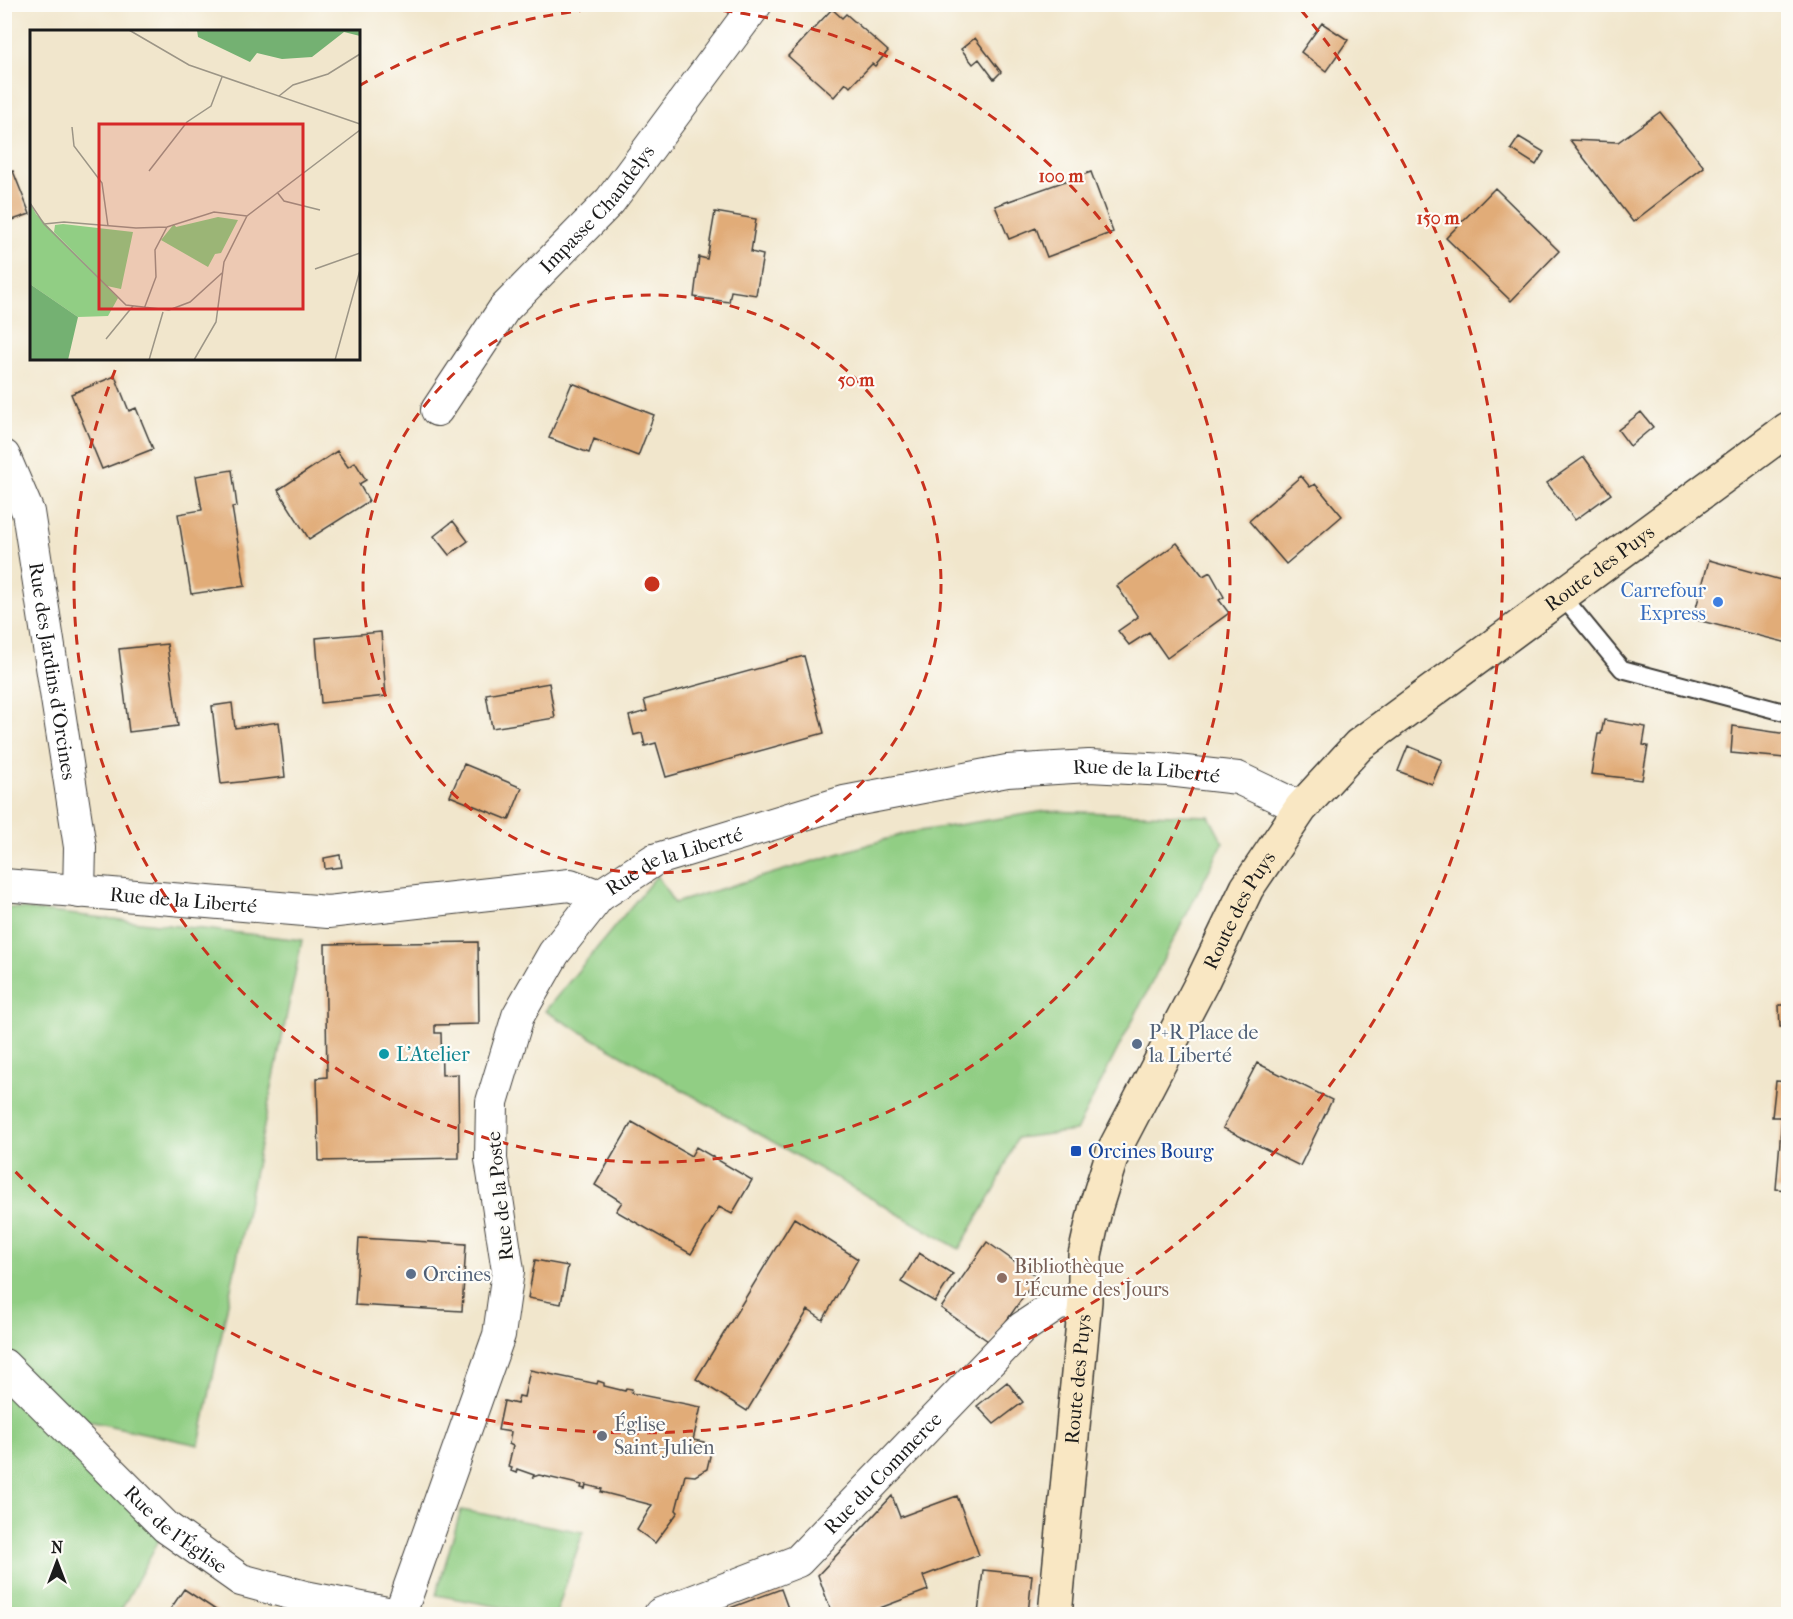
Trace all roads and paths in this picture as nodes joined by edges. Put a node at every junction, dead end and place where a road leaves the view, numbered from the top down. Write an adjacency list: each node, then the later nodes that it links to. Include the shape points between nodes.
1 (756, 4): 2 (street, Impasse Chandelys, via 610,201 504,309)
2 (437, 410)
3 (1788, 429): 5 (main road, Route des Puys)
4 (4, 456): 9 (street, Rue des Jardins d'Orcines, via 28,512 80,847)
5 (1562, 596): 6 (lane, via 1622,669); 7 (main road, Route des Puys, via 1359,745)
6 (1788, 713)
7 (1301, 808): 10 (street, Rue de la Liberté, via 1238,778 1089,766 1007,771 844,802 654,860); 11 (main road, Route des Puys, via 1247,888 1113,1152 1085,1255)
8 (4, 885): 9 (street, Rue de la Liberté)
9 (79, 892): 10 (street, Rue de la Liberté, via 328,912 570,885)
10 (599, 896): 15 (street, Rue de la Poste, via 554,953 518,1016 492,1102 491,1159 508,1271 499,1335)
11 (1085, 1301): 16 (street, Rue du Commerce, via 1058,1304 1022,1328 798,1561); 17 (main road, Route des Puys)
12 (4, 1365): 13 (street, Rue de l'Église, via 166,1527 241,1580)
13 (298, 1606): 14 (street, Rue de l'Église)
14 (392, 1614)
15 (400, 1614)
16 (660, 1614)
17 (1055, 1614)

